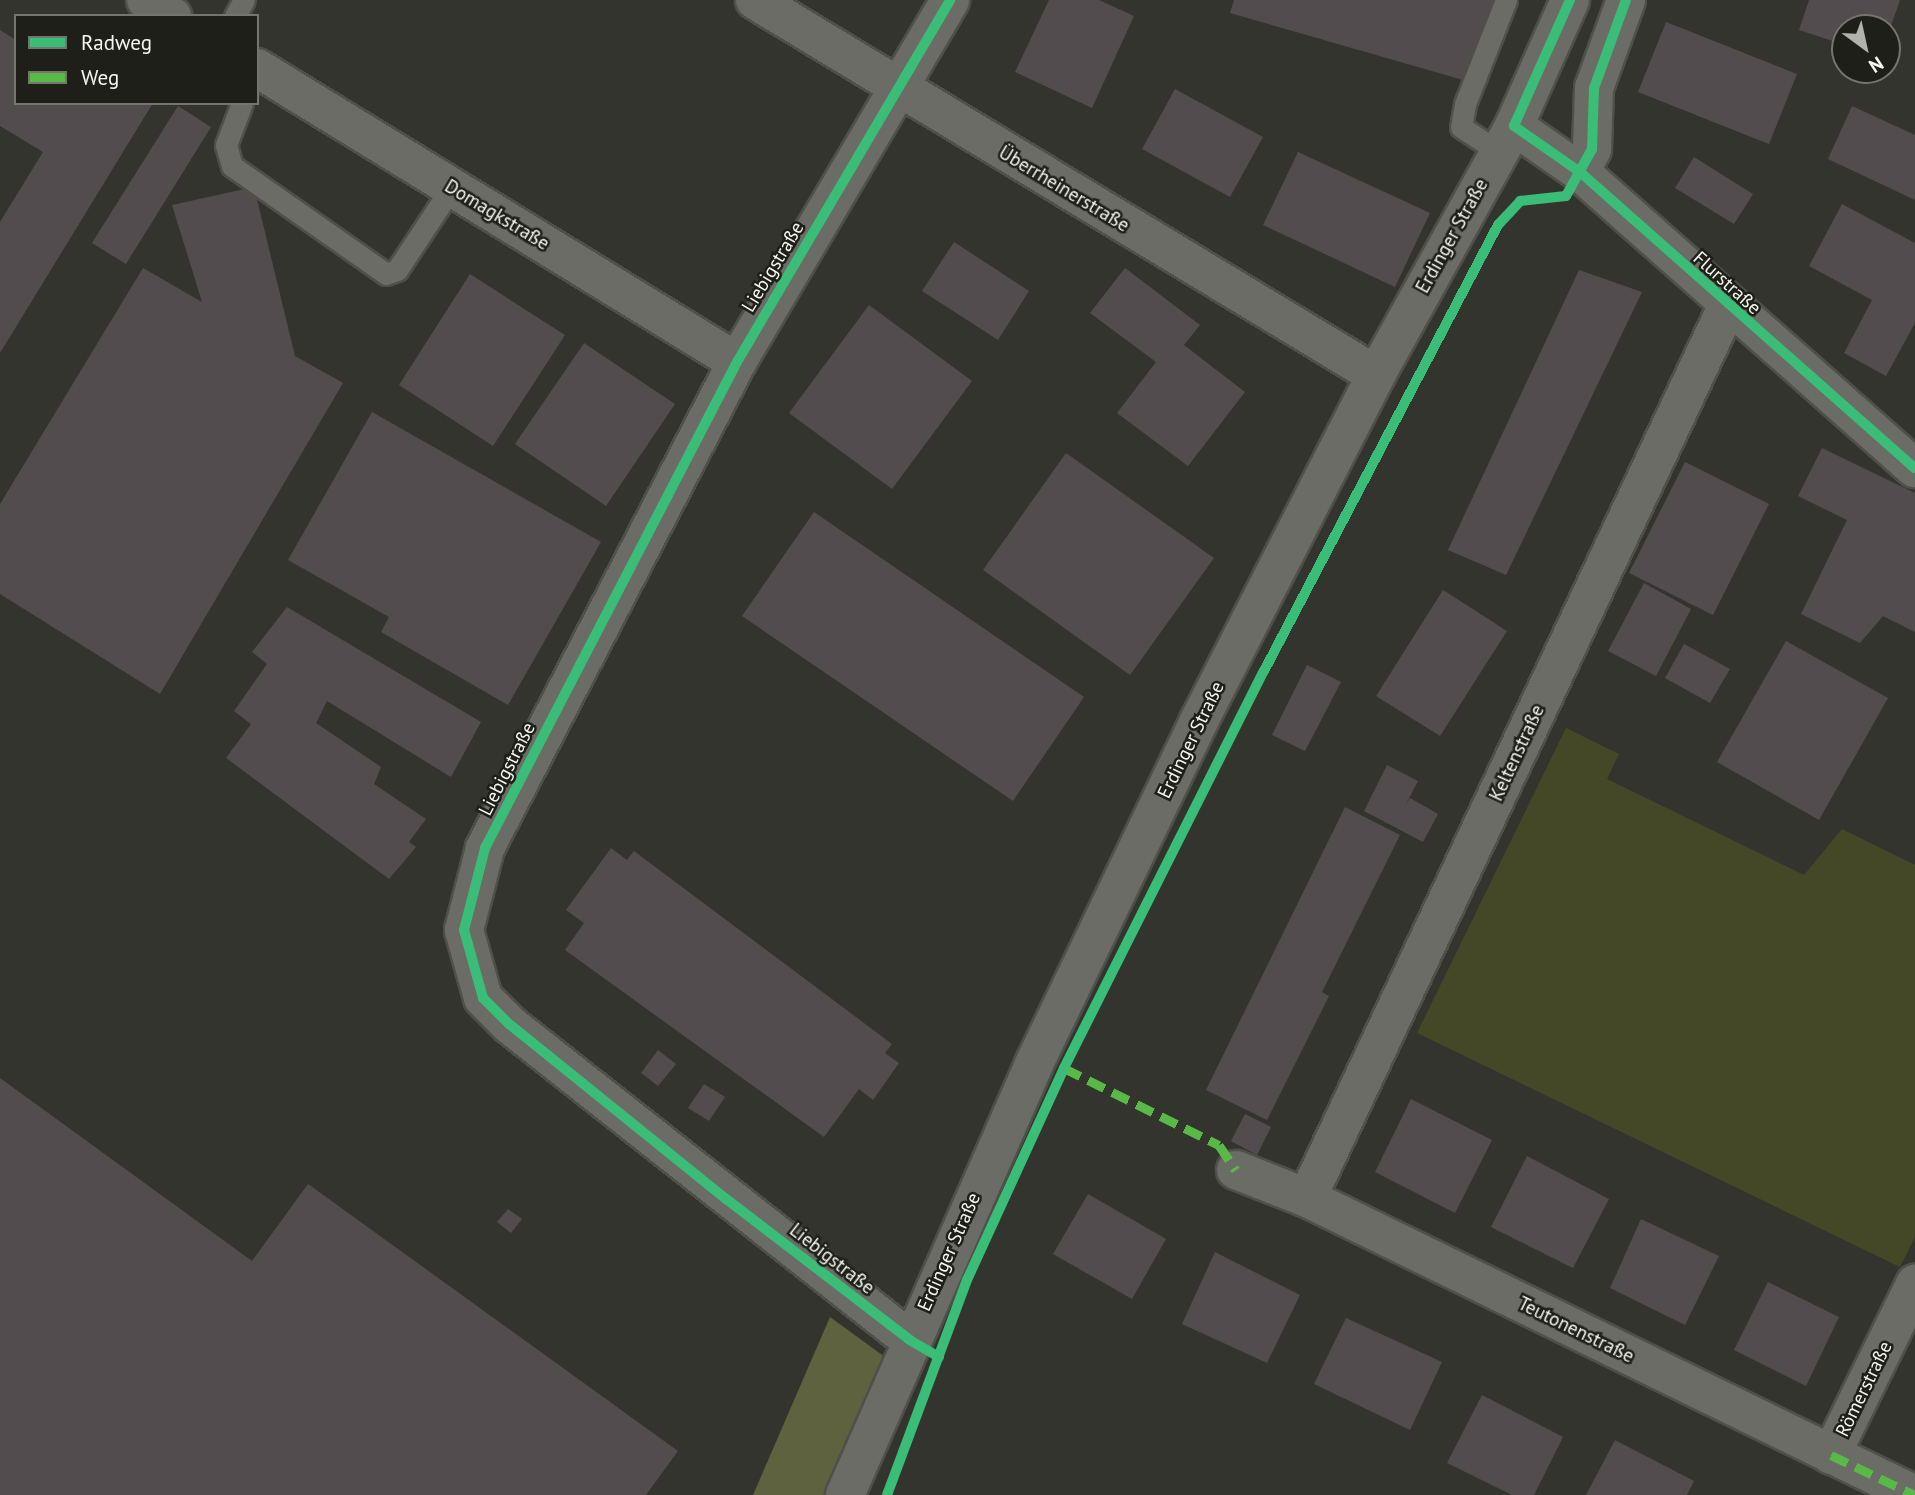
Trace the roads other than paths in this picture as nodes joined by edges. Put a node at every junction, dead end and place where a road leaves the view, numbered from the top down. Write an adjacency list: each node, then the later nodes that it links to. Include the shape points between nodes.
1 (146, 0): 7 (street)
2 (755, 0): 9 (street, Überrheinerstraße)
3 (950, 0): 9 (street, Liebigstraße)
4 (1506, 0): 11 (lane, via 1465,104 1461,127)
5 (1570, 0): 11 (street, Erdinger Straße)
6 (1626, 0): 12 (street, via 1594,88 1592,149)
7 (169, 14)
8 (259, 71): 13 (street, Domagkstraße)
9 (900, 91): 15 (street, Liebigstraße); 16 (street, Überrheinerstraße)
10 (241, 105): 13 (lane, via 226,145 225,155 232,166 386,274 397,270)
11 (1506, 139): 12 (street, Flurstraße); 16 (street, Erdinger Straße)
12 (1580, 172): 14 (street, Flurstraße)
13 (452, 187): 15 (street, Domagkstraße)
14 (1727, 307): 17 (street, Flurstraße); 19 (street, Keltenstraße)
15 (737, 362): 21 (street, Liebigstraße, via 485,848 464,930 483,999 510,1025)
16 (1376, 375): 21 (street, Erdinger Straße, via 1199,721)
17 (1915, 468)
18 (1236, 1170): 19 (street, Teutonenstraße)
19 (1307, 1198): 22 (street, Teutonenstraße)
20 (1915, 1284): 22 (street, Römerstraße)
21 (909, 1340): 23 (street, Erdinger Straße)
22 (1831, 1455): 24 (street, Teutonenstraße)
23 (845, 1495)
24 (1915, 1495)

